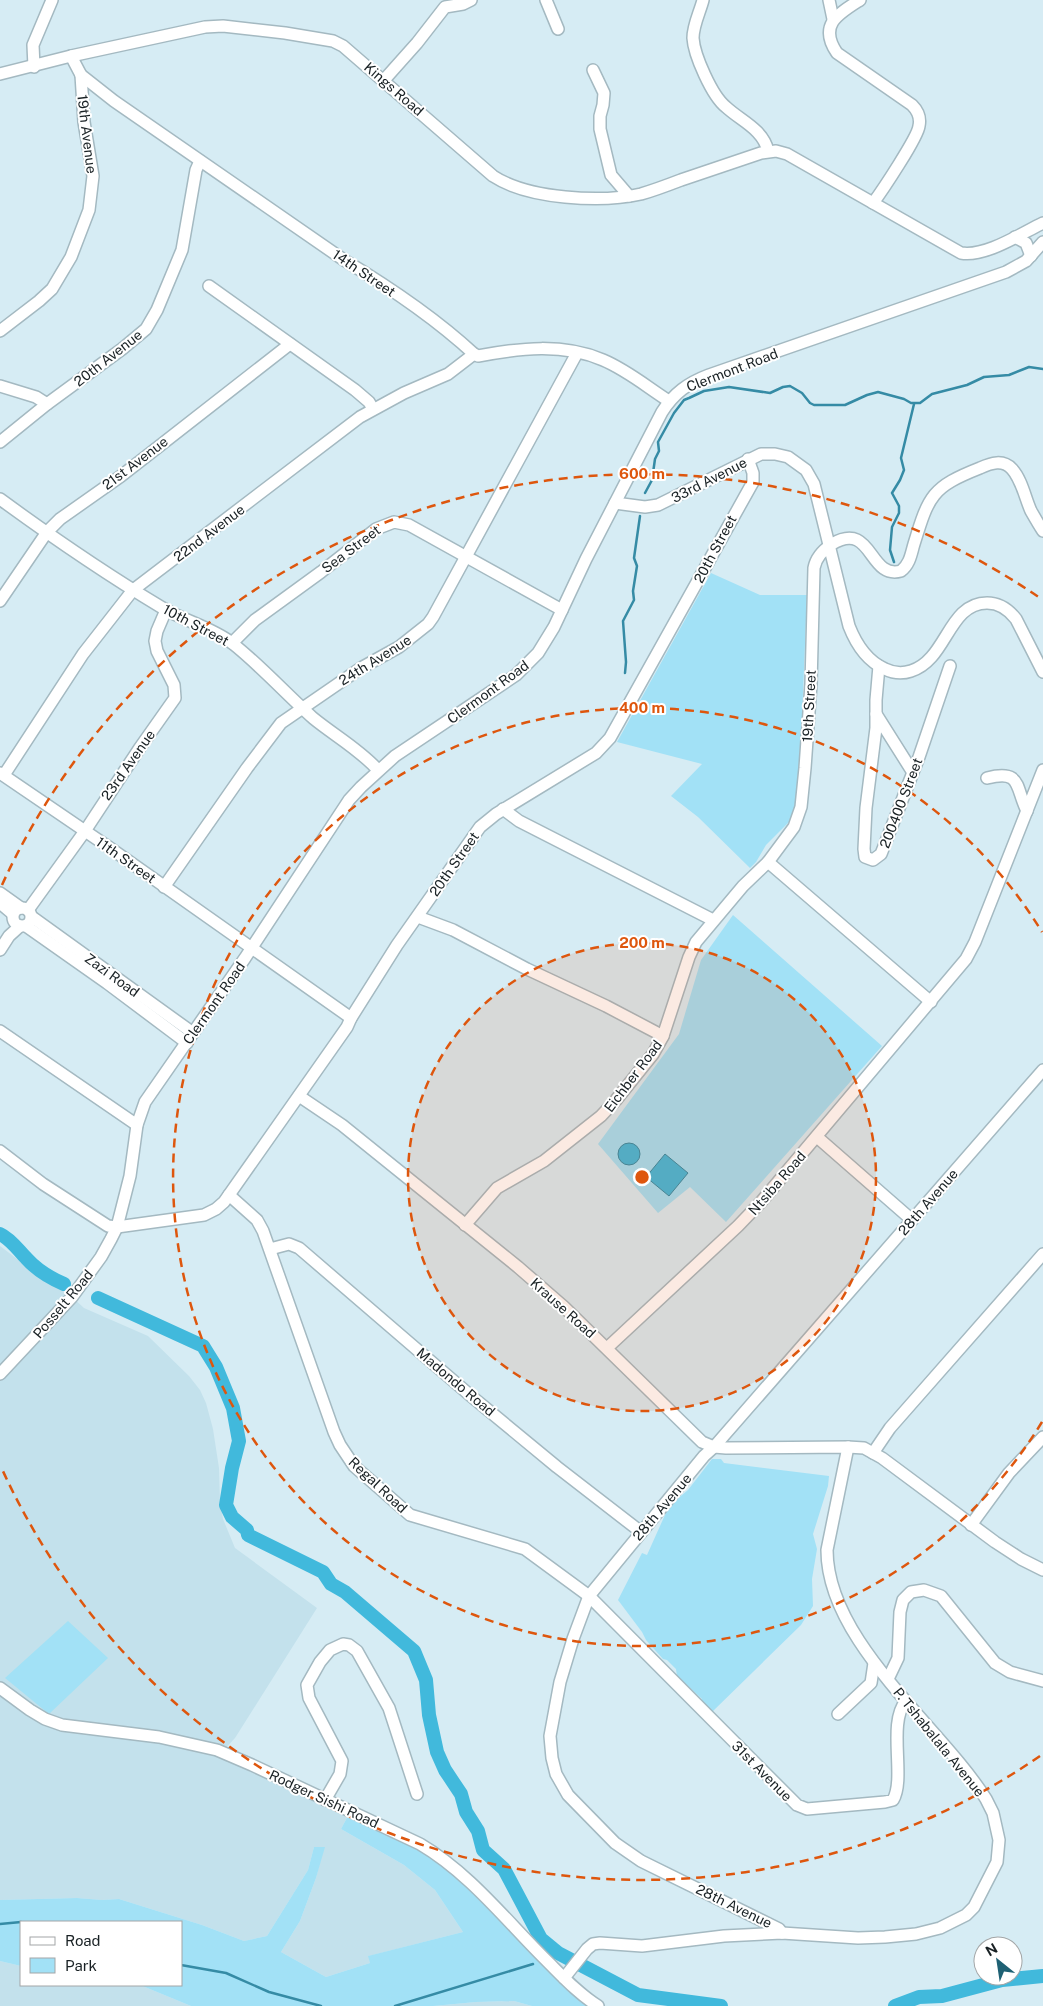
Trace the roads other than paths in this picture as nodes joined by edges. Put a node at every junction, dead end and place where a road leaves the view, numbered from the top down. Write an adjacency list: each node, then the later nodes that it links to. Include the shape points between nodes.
1 (52, 0): 11 (street, via 33,45)
2 (471, 0): 7 (street, via 463,4)
3 (546, 0): 9 (street)
4 (703, 0): 16 (street, via 693,38 707,78 720,101 756,130)
5 (829, 0): 8 (street)
6 (860, 0): 8 (street)
7 (443, 3): 15 (street, via 417,43)
8 (833, 19): 19 (street, via 829,38 837,53 912,105 920,118 916,134)
9 (558, 29)
10 (71, 56): 11 (street, Kings Road); 14 (street, 19th Avenue); 15 (street, Kings Road, via 193,29 230,27 333,41)
11 (34, 67): 13 (street, Kings Road)
12 (593, 70): 18 (street, via 604,93 600,129 610,170)
13 (0, 74)
14 (81, 75): 17 (street, 14th Street); 25 (street, 19th Avenue, via 84,122 93,176 89,210 71,257 52,289)
15 (384, 80): 18 (street, Kings Road, via 484,168 510,186 553,196)
16 (768, 151): 18 (street, Kings Road); 19 (street, via 787,154)
17 (200, 161): 28 (street, 14th Street, via 374,278); 31 (street, 20th Avenue, via 182,250 150,323 137,338)
18 (629, 196)
19 (873, 203): 21 (street, via 961,253 980,253)
20 (1043, 224): 21 (street)
21 (1015, 237): 23 (street, via 1026,243)
22 (1043, 242): 23 (street, Clermont Road)
23 (1031, 256): 30 (street, Clermont Road, via 1006,272 695,380)
24 (209, 286): 26 (street)
25 (0, 330)
26 (290, 344): 32 (street, via 355,390); 38 (street, 21st Avenue)
27 (577, 353): 28 (street, via 528,348); 30 (street, via 591,355 620,369); 40 (street, 24th Avenue)
28 (474, 354): 32 (street, 22nd Avenue, via 448,374)
29 (0, 386): 31 (street, via 36,397)
30 (669, 401): 36 (street, Clermont Road)
31 (47, 404): 33 (street, 20th Avenue)
32 (373, 408): 41 (street, 22nd Avenue)
33 (0, 442)
34 (748, 459): 36 (street, 33rd Avenue, via 658,505 645,507); 39 (street, 33rd Avenue, via 761,454 781,455 806,470 814,484); 56 (street, 20th Street, via 753,482 610,738 596,753)
35 (0, 499): 38 (street, 10th Street)
36 (616, 503): 44 (street, Clermont Road)
37 (1043, 531): 39 (street, via 1013,470 995,462 937,490 928,503 909,562 902,571 887,571 862,543 853,538 844,538)
38 (47, 532): 41 (street, 10th Street); 42 (street, 21st Avenue)
39 (829, 546): 46 (street, via 852,634 865,654); 59 (street, 19th Street, via 814,568 811,684 801,807 794,827)
40 (466, 556): 44 (street, Sea Street); 45 (street, Sea Street, via 402,522 385,524 255,620); 49 (street, 24th Avenue, via 428,624 399,647 360,668)
41 (133, 590): 43 (street, 10th Street); 54 (street, 22nd Avenue, via 84,654)
42 (0, 601)
43 (166, 610): 45 (street, 10th Street, via 202,625); 58 (street, 23rd Avenue, via 155,641 174,686 175,698)
44 (562, 610): 51 (street, Clermont Road, via 544,644 524,668)
45 (232, 643): 49 (street, 10th Street)
46 (879, 666): 48 (street, via 899,673 922,667 934,656 967,608 993,603 1016,619); 50 (street, 200400 Street)
47 (950, 666): 53 (street, 200400 Street)
48 (1043, 672)
49 (302, 708): 51 (street, 10th Street); 60 (street, 24th Avenue, via 275,730)
50 (876, 714): 53 (street); 53 (street, 200400 Street, via 864,849 868,859 873,860 881,854)
51 (378, 770): 66 (street, Clermont Road, via 339,815)
52 (1043, 770): 57 (street, Ntsiba Road)
53 (912, 771)
54 (2, 774): 58 (street, 11th Street)
55 (987, 778): 57 (street, via 1001,774 1015,779)
56 (503, 809): 64 (street, 20th Street, via 471,838); 65 (street, via 519,821)
57 (1027, 811): 68 (street, Ntsiba Road, via 970,952)
58 (85, 831): 60 (street, 11th Street); 63 (street, 23rd Avenue)
59 (768, 862): 65 (street, Eichber Road); 68 (street)
60 (164, 887): 66 (street, 11th Street)
61 (0, 893): 63 (street, Zazi Road)
62 (0, 903): 63 (street, Zazi Road)
63 (22, 917): 67 (street, 23rd Avenue); 71 (street, Zazi Road); 73 (street, Zazi Road)
64 (418, 917): 69 (street, 20th Street); 72 (street, via 453,930)
65 (713, 920): 72 (street, Eichber Road, via 692,949)
66 (251, 948): 69 (street, 11th Street); 71 (street, Clermont Road)
67 (0, 950)
68 (930, 1002): 77 (street, Ntsiba Road)
69 (351, 1018): 75 (street, 20th Street)
70 (0, 1031): 76 (street)
71 (194, 1033): 73 (street, Clermont Road)
72 (663, 1036): 81 (street, Eichber Road, via 645,1064 601,1116 544,1162 497,1188)
73 (187, 1042): 76 (street, Clermont Road, via 152,1089)
74 (1043, 1070): 80 (street, 28th Avenue)
75 (299, 1096): 79 (street, 20th Street); 81 (street, Krause Road, via 342,1125)
76 (137, 1125): 82 (street, Clermont Road, via 130,1176)
77 (817, 1136): 80 (street); 85 (street, Ntsiba Road, via 738,1226)
78 (0, 1150): 82 (street, via 98,1220)
79 (229, 1195): 82 (street, 20th Street, via 216,1209 204,1215); 83 (street, Regal Road, via 257,1220)
80 (912, 1220): 88 (street, 28th Avenue)
81 (464, 1225): 85 (street, Krause Road, via 518,1267)
82 (117, 1227): 86 (street, Posselt Road, via 85,1281)
83 (270, 1249): 92 (street, Madondo Road, via 290,1244 299,1248 478,1402); 94 (street, Regal Road, via 334,1432 354,1466 410,1515 525,1549)
84 (1043, 1254): 90 (street, via 890,1428)
85 (607, 1348): 88 (street, Krause Road, via 695,1436)
86 (0, 1374)
87 (1043, 1437): 91 (street, via 1010,1473)
88 (714, 1447): 89 (street); 92 (street, 28th Avenue)
89 (848, 1447): 90 (street, via 864,1448); 95 (street, P. Tshabalala Avenue, via 827,1564 844,1613)
90 (873, 1453): 91 (street)
91 (971, 1525): 93 (street, via 1021,1560)
92 (641, 1532): 94 (street, 28th Avenue)
93 (1043, 1570)
94 (589, 1596): 99 (street, 31st Avenue, via 784,1794 802,1808 892,1800 897,1782 898,1726); 103 (street, 28th Avenue, via 560,1682 550,1736 554,1766 562,1786 593,1822 627,1852)
95 (874, 1663): 96 (street, P. Tshabalala Avenue); 100 (street, via 871,1683)
96 (888, 1679): 97 (street, via 898,1658 903,1600 911,1592 924,1590 941,1596 995,1663 1010,1672); 99 (street, P. Tshabalala Avenue)
97 (1043, 1682)
98 (0, 1688): 102 (street, Rodger Sishi Road, via 45,1719 62,1725 159,1737 217,1750)
99 (906, 1701): 103 (street, P. Tshabalala Avenue, via 982,1793 993,1814 999,1851 983,1892 966,1915 940,1928 916,1934 858,1938)
100 (838, 1714)
101 (417, 1794): 102 (street, via 389,1708 357,1651 343,1644 330,1650 307,1685 309,1698 342,1761 340,1774)
102 (325, 1800): 104 (street, Rodger Sishi Road, via 440,1856)
103 (782, 1932): 104 (street, P. Tshabalala Avenue, via 642,1946 593,1944)
104 (567, 1974): 105 (street, Rodger Sishi Road)
105 (591, 2004)

